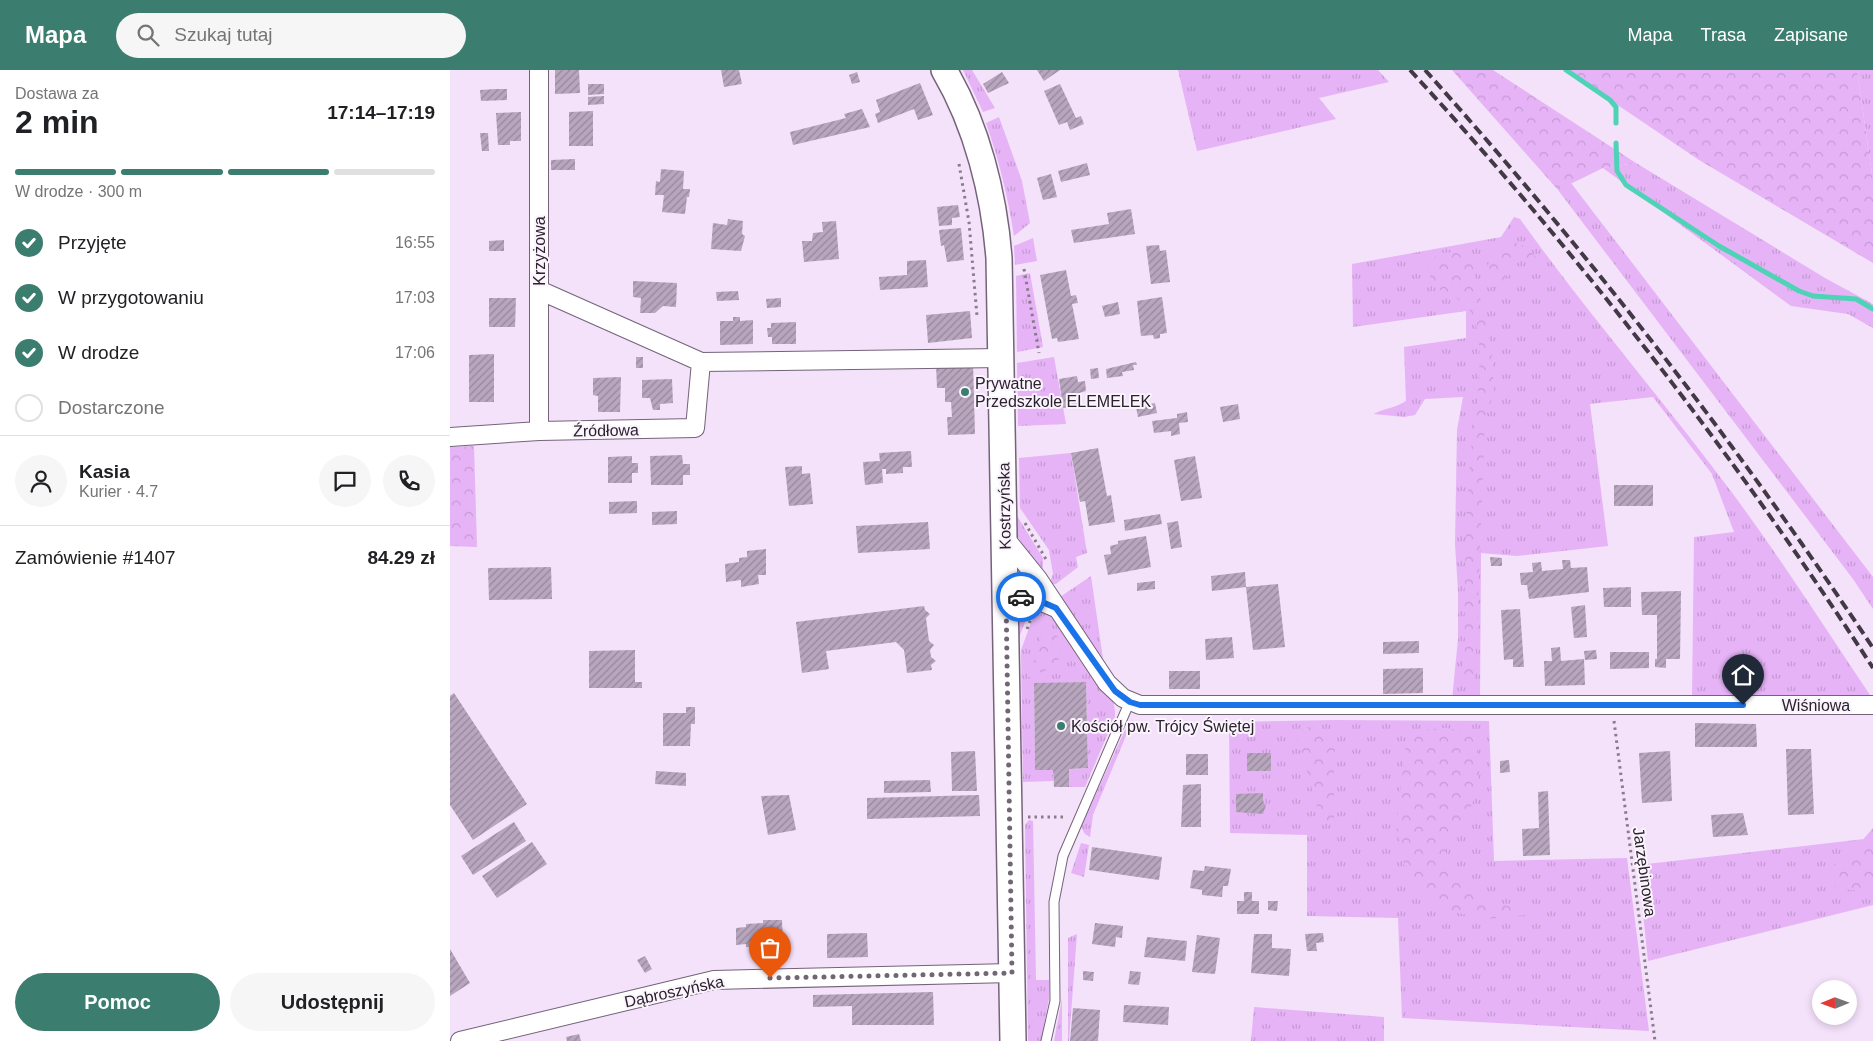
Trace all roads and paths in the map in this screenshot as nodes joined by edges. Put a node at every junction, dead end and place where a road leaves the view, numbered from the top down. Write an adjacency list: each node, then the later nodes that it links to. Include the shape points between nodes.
1 (539, 70): 5 (street, Krzyżowa)
2 (944, 70): 8 (main road, Kostrzyńska, via 963,106 990,191 999,258)
3 (957, 156): 6 (path, via 969,222)
4 (1024, 269): 7 (path)
5 (539, 290): 9 (street); 10 (street, Krzyżowa)
6 (978, 319)
7 (1039, 353)
8 (1001, 358): 9 (street); 12 (main road, Kostrzyńska)
9 (700, 362): 10 (street, Źródłowa, via 695,428)
10 (539, 431): 11 (street, Źródłowa)
11 (450, 436)
12 (1005, 538): 13 (main road, Kostrzyńska); 14 (street, Wiśniowa, via 1038,579)
13 (1006, 598): 14 (street, via 1033,598); 20 (main road, Kostrzyńska)
14 (1056, 608): 15 (street, Wiśniowa, via 1108,683)
15 (1130, 702): 17 (street, Wiśniowa, via 1150,707); 18 (lane)
16 (1873, 705): 17 (street, Wiśniowa)
17 (1612, 706): 24 (path, Jarzębinowa)
18 (1079, 816): 19 (path); 23 (lane, via 1063,856 1055,891 1055,1001)
19 (1022, 817)
20 (1012, 973): 21 (street, Dąbroszyńska, via 714,980); 22 (main road, Kostrzyńska)
21 (460, 1041)
22 (1013, 1041)
23 (1046, 1041)
24 (1655, 1041)

